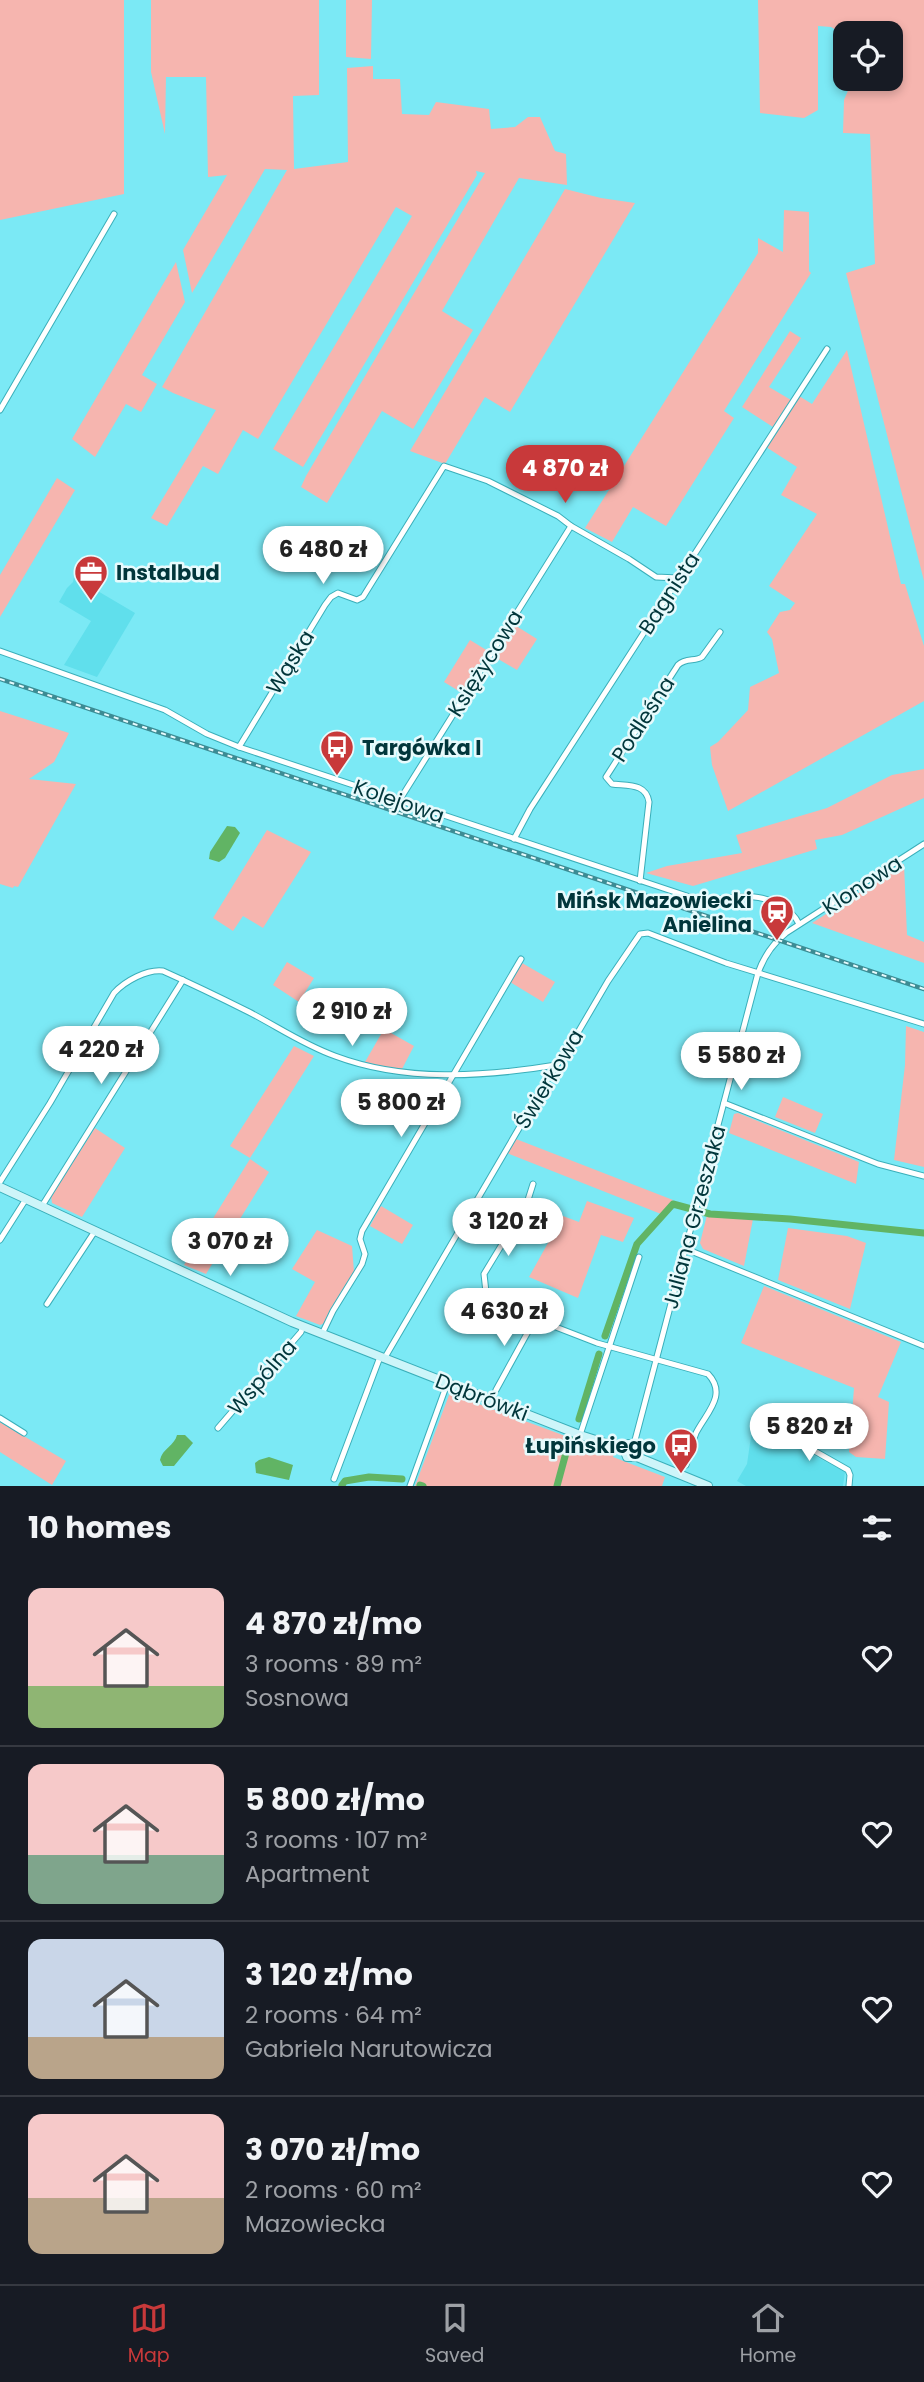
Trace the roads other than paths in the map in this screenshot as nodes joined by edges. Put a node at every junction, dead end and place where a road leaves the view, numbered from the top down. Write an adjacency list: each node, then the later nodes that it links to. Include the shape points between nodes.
1 (114, 214): 3 (street)
2 (827, 349): 5 (street, Bagnista)
3 (0, 410)
4 (570, 526): 5 (street, via 656,577); 8 (street, Wąska, via 488,481 444,466 363,597 357,600 343,593 331,597); 9 (street, Księżycowa)
5 (678, 578): 10 (street, Bagnista)
6 (720, 632): 12 (street, Podleśna, via 702,657 678,665 606,777 612,784 645,790 649,802)
7 (0, 651): 8 (street, Kolejowa, via 165,710)
8 (239, 747): 9 (street, Kolejowa)
9 (399, 801): 10 (street, Kolejowa)
10 (514, 839): 12 (street, Kolejowa)
11 (924, 844): 13 (street, Klonowa)
12 (640, 881): 13 (street, Kolejowa, via 701,900 757,897 785,908)
13 (799, 924): 15 (street, Juliana Grzeszaka, via 776,942)
14 (521, 959): 19 (street)
15 (758, 972): 17 (street); 18 (street, Świerkowa, via 644,933 636,937); 20 (street, Juliana Grzeszaka)
16 (183, 980): 19 (street, via 334,1056 396,1072); 23 (street, via 163,971 148,972 114,993); 25 (street)
17 (924, 1024)
18 (556, 1065): 19 (street); 36 (street, Świerkowa)
19 (453, 1074): 33 (street, via 362,1231 362,1264)
20 (724, 1102): 21 (street, via 878,1164); 28 (street, Juliana Grzeszaka)
21 (924, 1176)
22 (533, 1184): 31 (street, via 527,1203 483,1279 488,1294)
23 (0, 1185): 24 (street, Dąbrówki)
24 (26, 1199): 25 (street, Dąbrówki); 27 (street)
25 (42, 1206): 26 (street, Dąbrówki)
26 (95, 1231): 30 (street); 32 (street, Dąbrówki)
27 (0, 1240)
28 (686, 1250): 34 (street); 37 (street, Juliana Grzeszaka)
29 (639, 1257): 35 (street)
30 (47, 1304)
31 (535, 1319): 35 (street); 39 (street)
32 (300, 1325): 33 (street, Dąbrówki); 41 (street, Wspólna, via 301,1332)
33 (323, 1334): 36 (street, Dąbrówki)
34 (924, 1346)
35 (609, 1347): 37 (street); 44 (street)
36 (382, 1358): 38 (street, Dąbrówki); 49 (street)
37 (657, 1359): 45 (street, Juliana Grzeszaka); 48 (street, via 703,1371 716,1387 717,1398 697,1432)
38 (447, 1384): 44 (street, Dąbrówki); 50 (street)
39 (496, 1390)
40 (0, 1418): 42 (street)
41 (218, 1428)
42 (24, 1433)
43 (783, 1433): 52 (street, via 848,1470)
44 (580, 1435): 46 (street, Dąbrówki)
45 (634, 1444): 46 (street); 47 (street, via 639,1450)
46 (624, 1449): 47 (street, via 627,1457)
47 (637, 1457): 51 (street)
48 (686, 1465)
49 (334, 1479)
50 (410, 1486)
51 (708, 1486)
52 (849, 1486)

